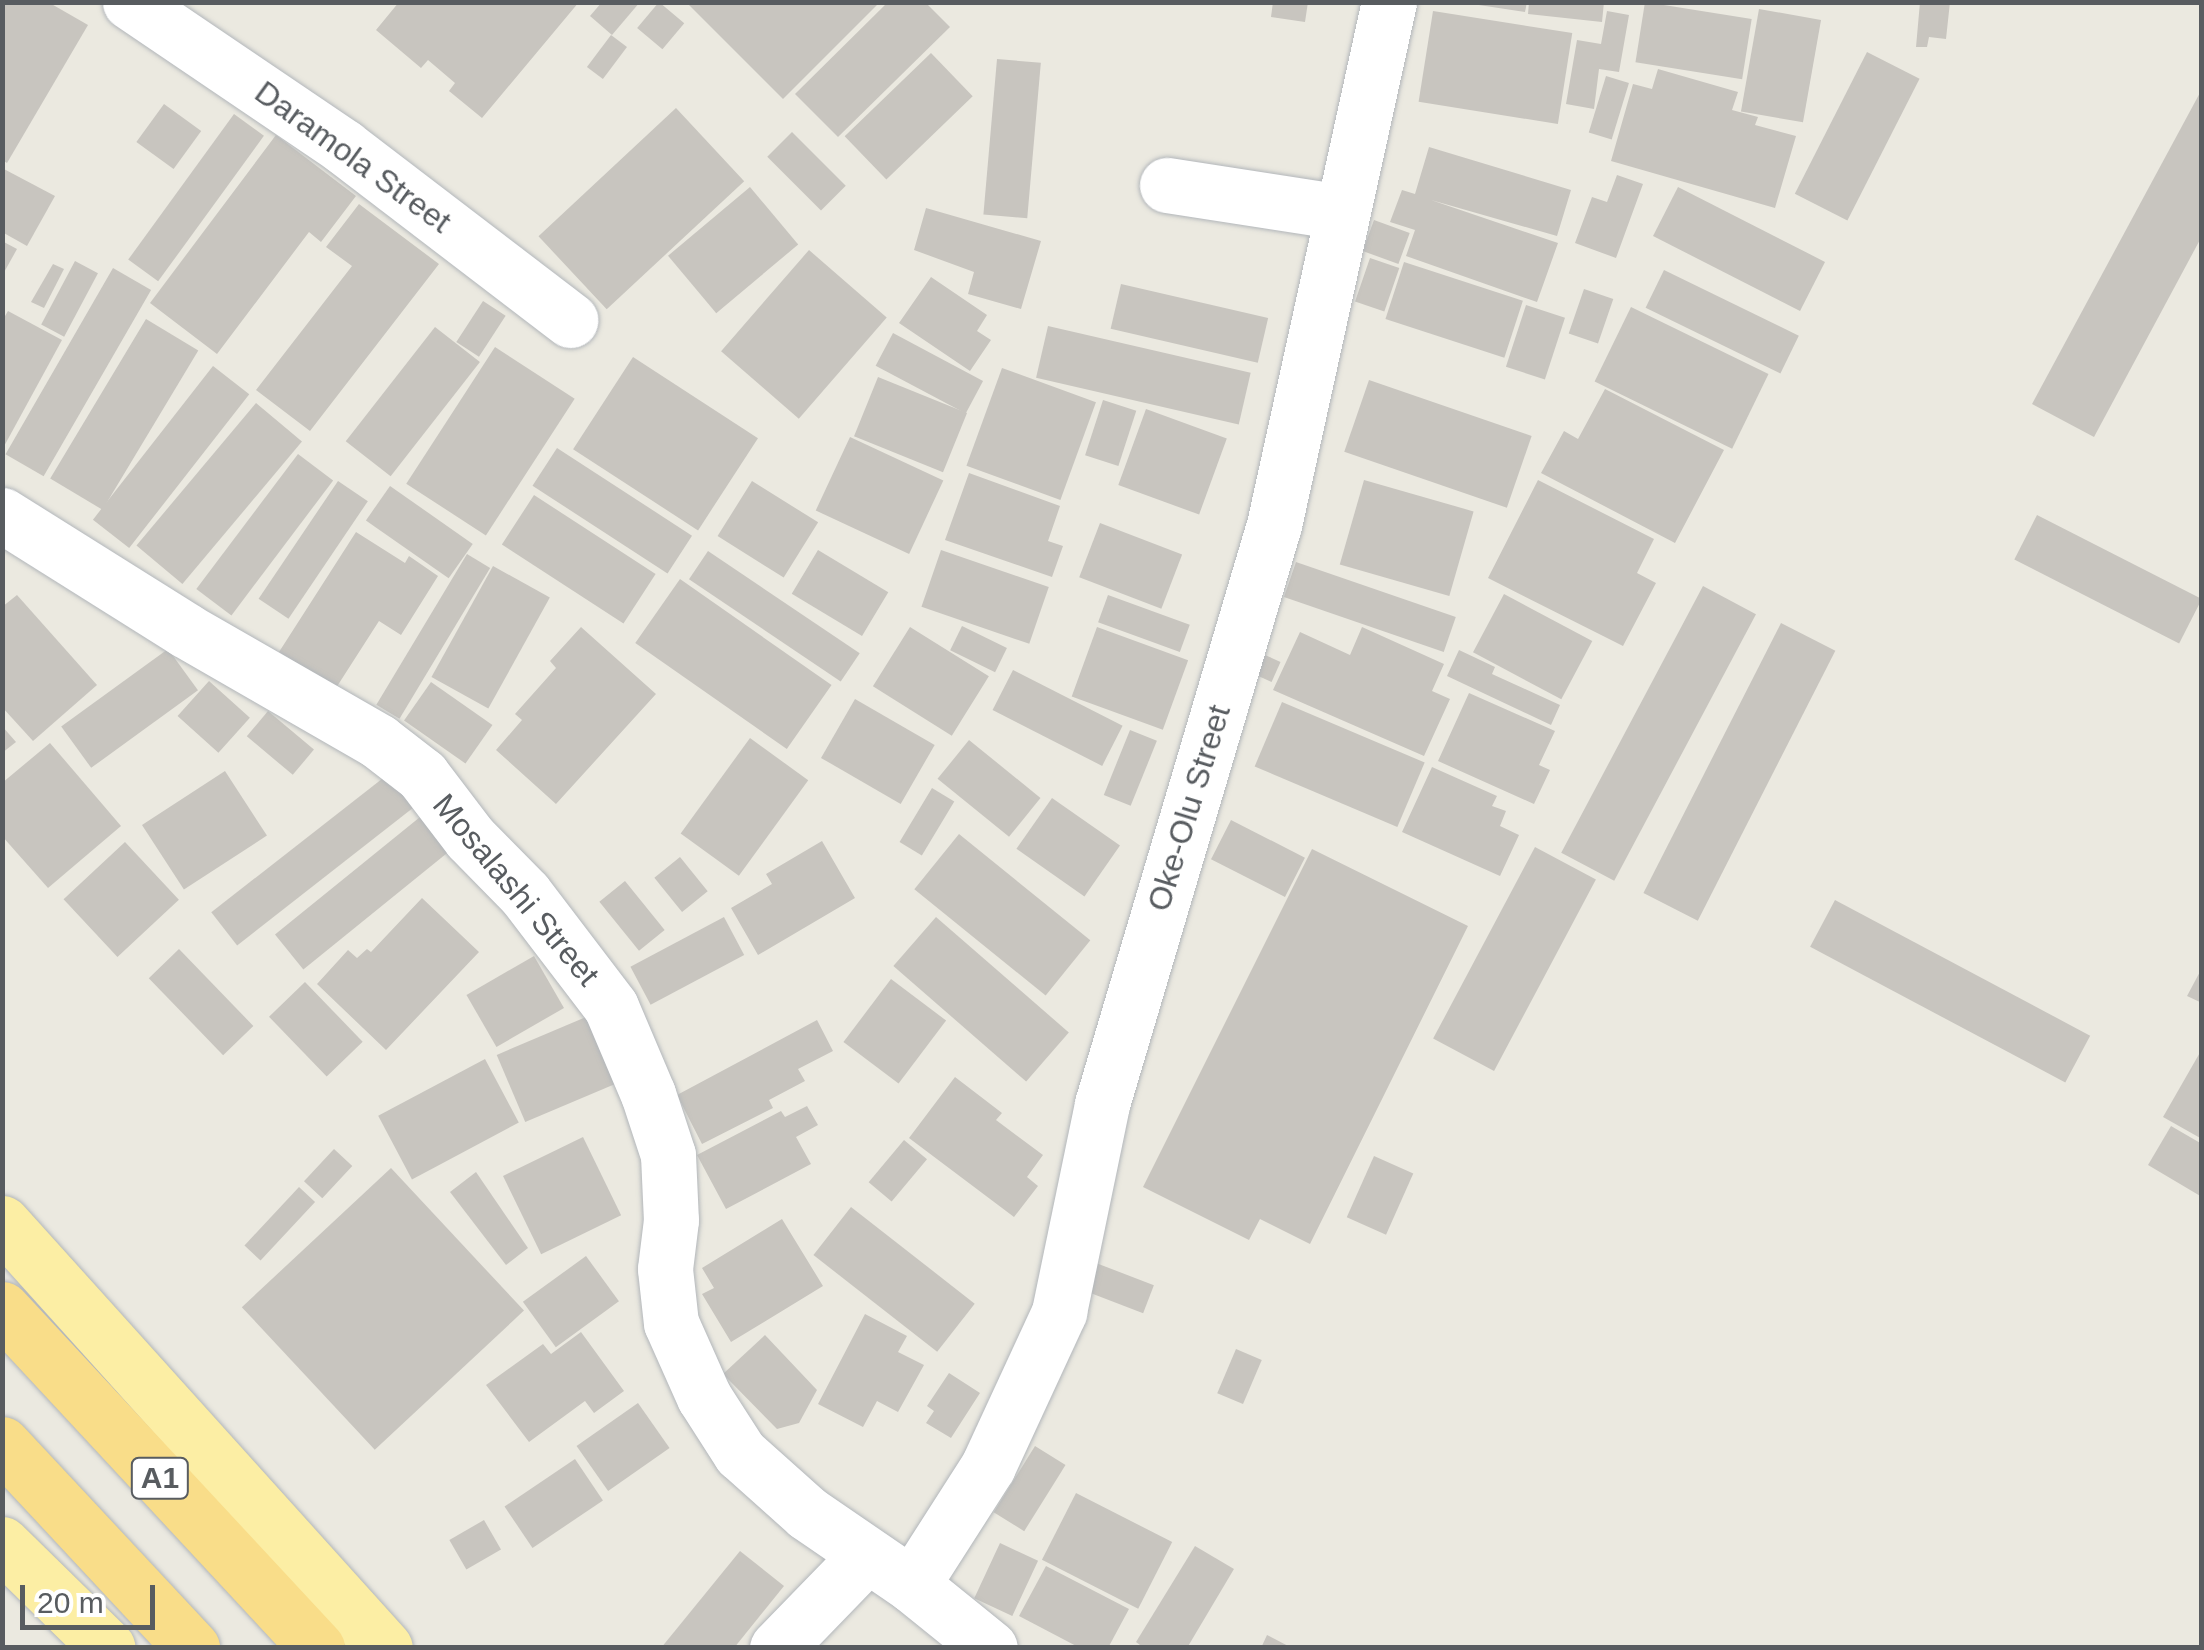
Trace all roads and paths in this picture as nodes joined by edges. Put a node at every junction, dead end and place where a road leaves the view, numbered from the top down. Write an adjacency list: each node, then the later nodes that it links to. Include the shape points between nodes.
1 (130, 2): 5 (street, Daramola Street, via 344,147)
2 (1389, 2): 4 (street, Oke-Olu Street)
3 (1167, 186): 4 (street)
4 (1342, 212): 12 (street, Oke-Olu Street, via 1274,525 1102,1104 1058,1312 988,1466)
5 (570, 320)
6 (2, 514): 11 (street, Mosalashi Street, via 378,741 422,775 525,894 611,1006 648,1094 668,1154 665,1269 671,1323 704,1398 740,1453)
7 (2, 1224): 16 (main road)
8 (2, 1309): 15 (highway, A1)
9 (2, 1444): 14 (highway)
10 (2, 1544): 13 (main road)
11 (866, 1556): 12 (street, Mosalashi Street); 17 (street)
12 (912, 1585): 18 (street, Mosalashi Street)
13 (108, 1648)
14 (192, 1648)
15 (317, 1648)
16 (386, 1648)
17 (777, 1648)
18 (990, 1648)

